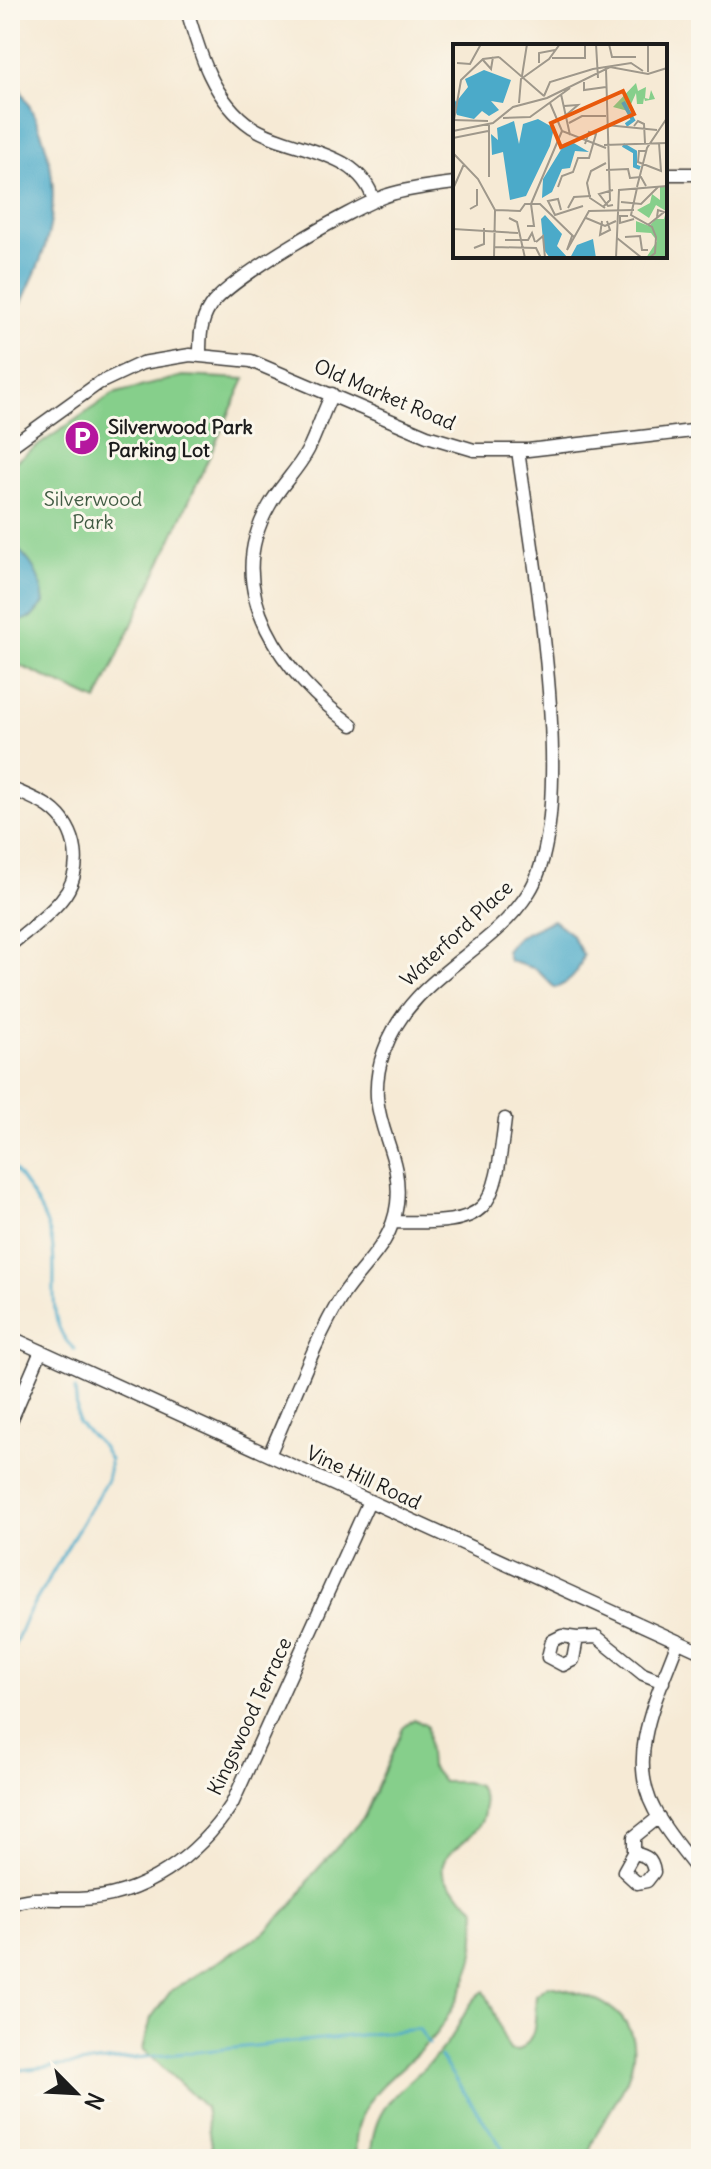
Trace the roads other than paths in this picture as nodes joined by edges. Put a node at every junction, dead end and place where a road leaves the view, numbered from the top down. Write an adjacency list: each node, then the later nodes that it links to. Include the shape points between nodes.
1 (187, 10): 5 (street, via 208,73 225,101 252,127 327,155 365,179)
2 (667, 174): 3 (street)
3 (701, 174)
4 (453, 183): 5 (street, via 408,189)
5 (374, 201): 6 (street, via 273,256 212,303 204,316)
6 (200, 355): 7 (street, Old Market Road, via 251,361); 9 (street, Old Market Road, via 166,357 116,374)
7 (332, 394): 10 (street, Old Market Road, via 449,444); 11 (street, via 307,451 269,506 251,575 260,619 272,642 322,703)
8 (701, 430): 10 (street, Old Market Road)
9 (10, 447)
10 (518, 450): 15 (street, Waterford Place, via 554,733 545,852 539,873 516,909 415,998 385,1048 376,1105 398,1184)
11 (352, 725)
12 (10, 788): 13 (street, via 62,818 76,850 72,883 64,897)
13 (10, 945)
14 (505, 1119): 15 (street, via 495,1188 480,1210 454,1222)
15 (393, 1222): 19 (street, Waterford Place, via 383,1246 343,1296)
16 (10, 1337): 17 (street, Vine Hill Road)
17 (41, 1351): 18 (street); 19 (street, Vine Hill Road)
18 (10, 1423)
19 (269, 1455): 20 (street, Vine Hill Road)
20 (369, 1501): 22 (street, Vine Hill Road); 28 (street, Kingswood Terrace, via 232,1804 210,1833 184,1859 122,1892)
21 (577, 1638): 24 (street, via 603,1640 643,1674)
22 (678, 1641): 23 (street, Vine Hill Road); 24 (street)
23 (701, 1652)
24 (663, 1682): 25 (street, via 641,1764)
25 (659, 1817): 26 (street, via 634,1837); 27 (street)
26 (634, 1853)
27 (701, 1875)
28 (11, 1903)

